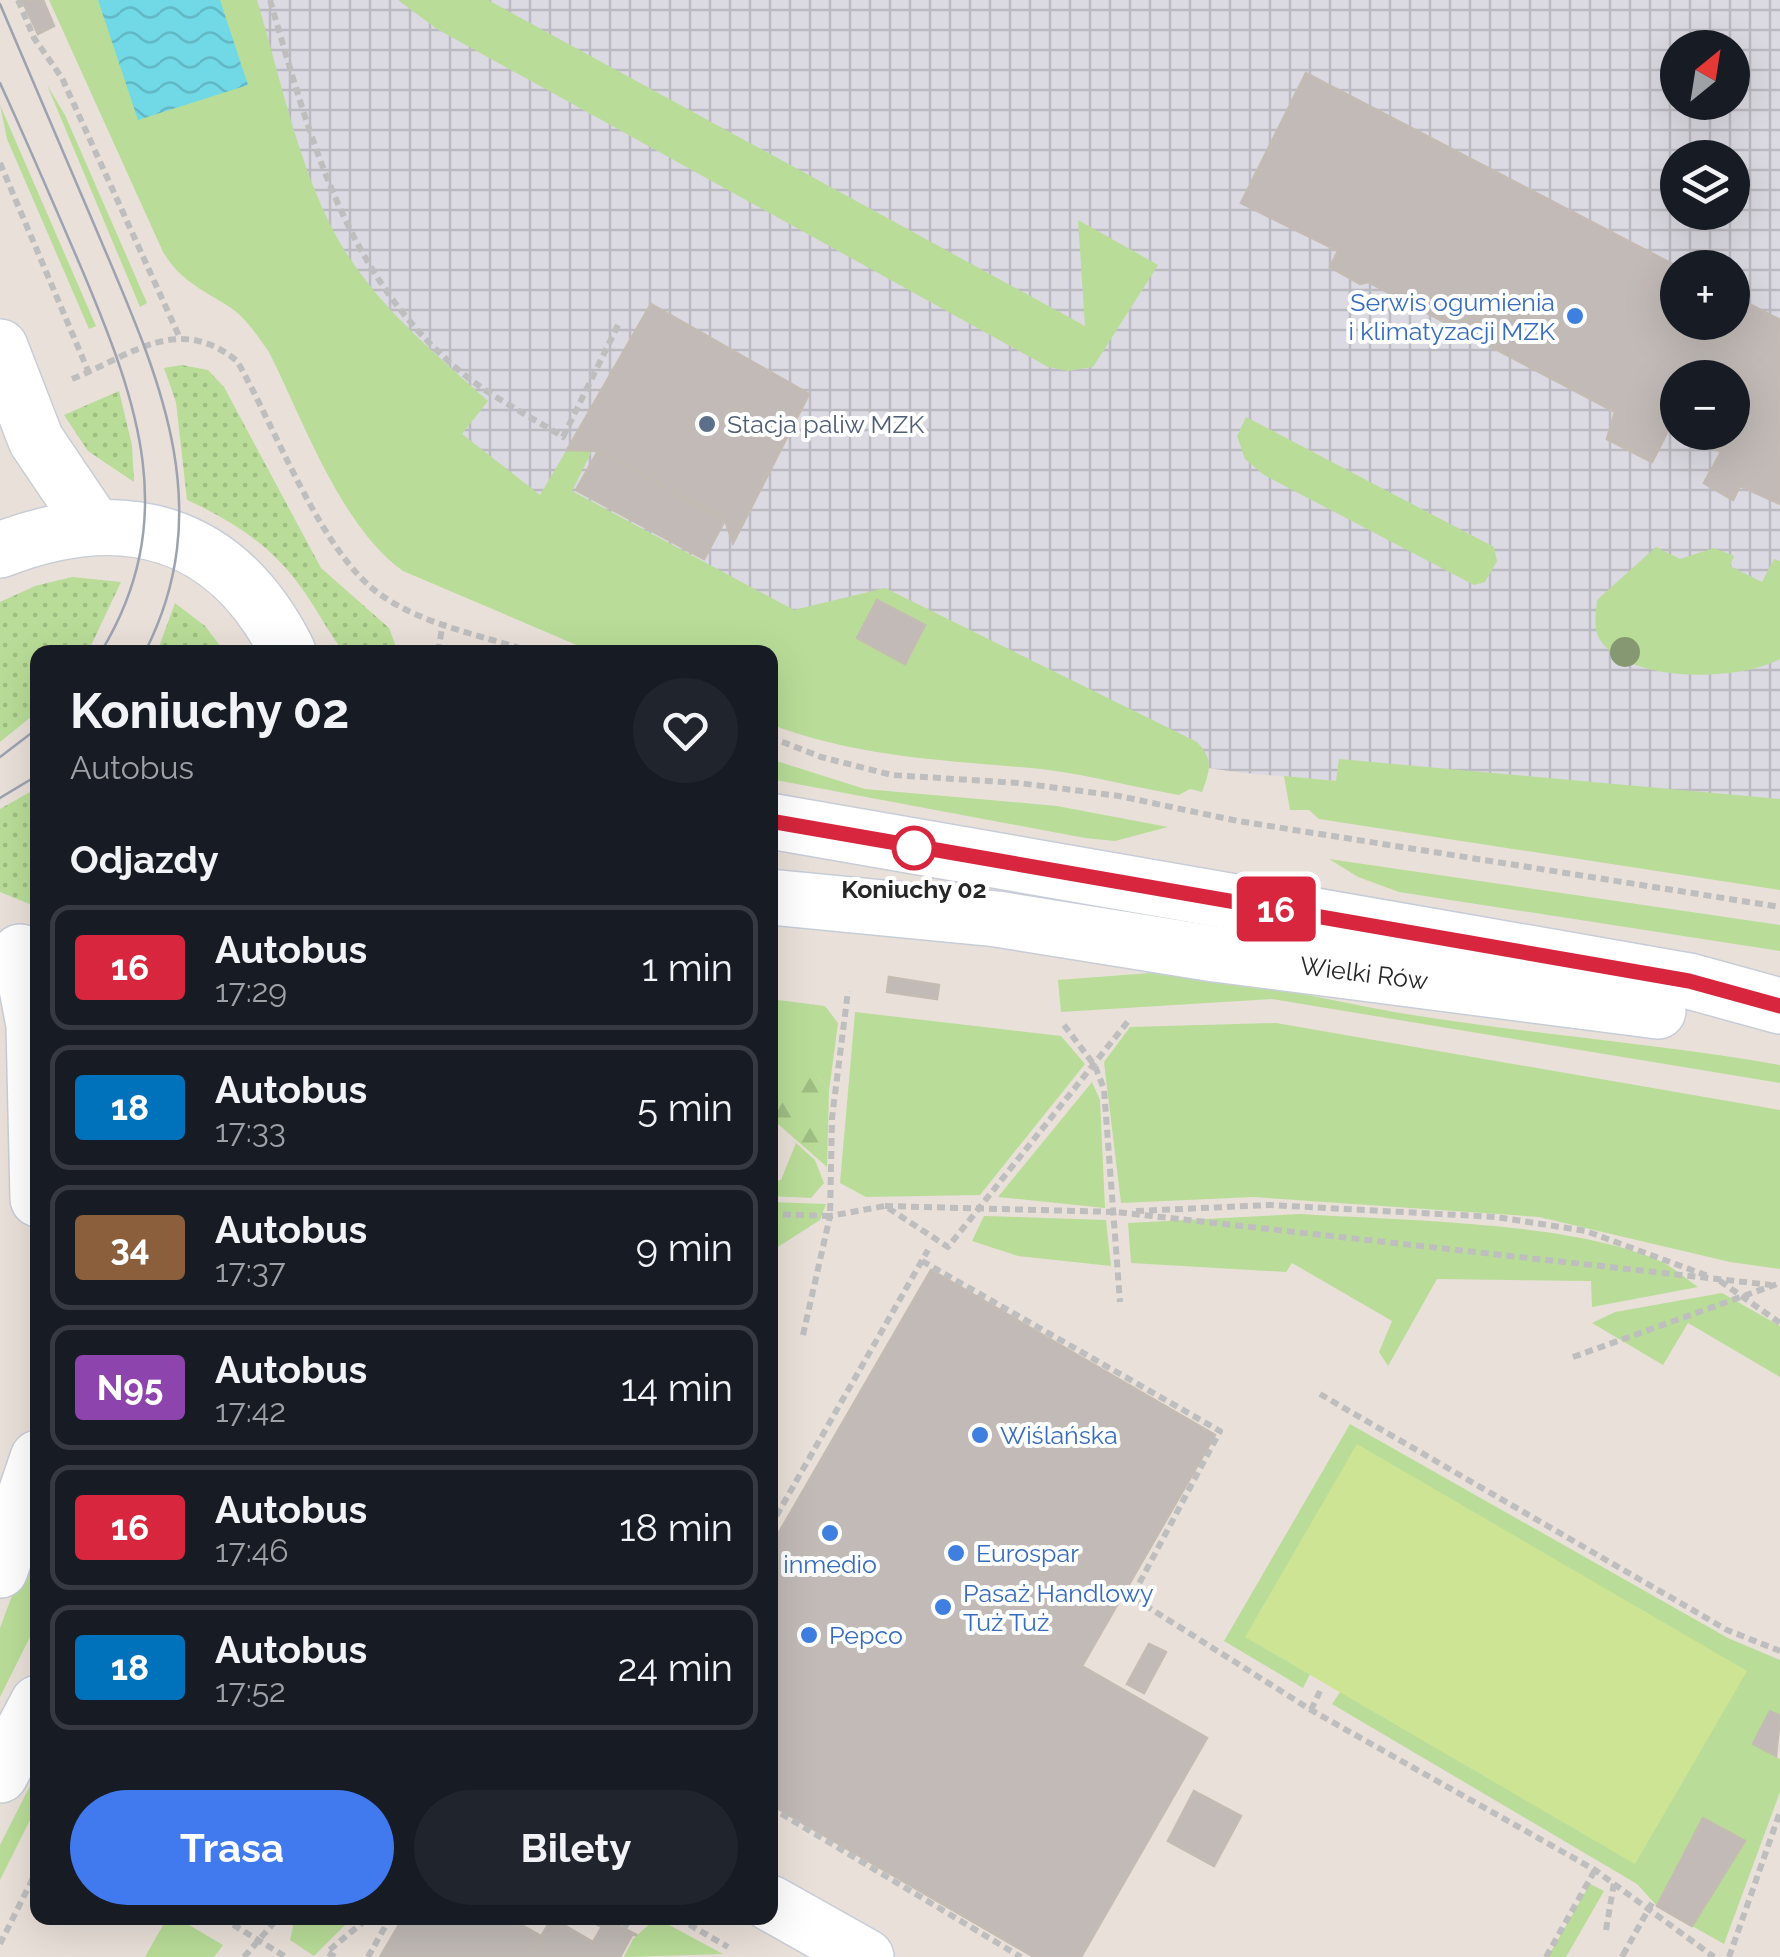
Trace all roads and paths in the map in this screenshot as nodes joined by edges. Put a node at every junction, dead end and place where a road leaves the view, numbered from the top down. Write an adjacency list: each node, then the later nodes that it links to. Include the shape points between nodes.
1 (18, 0): 5 (path, via 62,78)
2 (270, 0): 4 (path, via 310,135 350,237 401,314 471,380 563,437)
3 (0, 163): 7 (path)
4 (620, 321)
5 (179, 336): 7 (path); 11 (path, via 214,345 237,361 331,538 361,580 384,598)
6 (0, 347): 9 (street, via 36,440)
7 (89, 373): 8 (path)
8 (71, 380)
9 (94, 526): 10 (street); 12 (street, via 161,534 222,568)
10 (0, 550)
11 (443, 622): 13 (path); 14 (path)
12 (284, 645)
13 (439, 645)
14 (511, 645)
15 (778, 740): 18 (path, via 892,775 1119,796)
16 (778, 822): 22 (street, Wielki Rów, via 1689,981)
17 (778, 897): 25 (street, Wielki Rów, via 997,919)
18 (1780, 907)
19 (19, 949): 21 (street)
20 (848, 991): 31 (path, via 832,1118)
21 (30, 1005)
22 (1780, 1006)
23 (1128, 1020): 26 (path)
24 (1064, 1025): 26 (path)
25 (1780, 1027)
26 (1095, 1066): 28 (path); 29 (path, via 1104,1089)
27 (885, 1206): 28 (path); 28 (path, via 948,1247); 31 (path)
28 (981, 1207): 29 (path)
29 (1116, 1212): 34 (path); 34 (path, via 1270,1205 1496,1216 1586,1230); 38 (path)
30 (778, 1214): 31 (path)
31 (830, 1216): 40 (path)
32 (928, 1250): 33 (path)
33 (922, 1261): 44 (path); 48 (path, via 1220,1430 1132,1597)
34 (1716, 1279): 36 (path); 37 (path)
35 (1780, 1283): 36 (path)
36 (1770, 1285): 37 (path)
37 (1740, 1295): 39 (path); 41 (path)
38 (1120, 1302)
39 (1780, 1323)
40 (802, 1335)
41 (1573, 1357)
42 (1320, 1394): 46 (path, via 1728,1630)
43 (30, 1482): 45 (street)
44 (778, 1513)
45 (0, 1570)
46 (1780, 1651)
47 (1320, 1689): 48 (path)
48 (1310, 1710): 53 (path)
49 (30, 1718): 50 (street)
50 (0, 1775)
51 (778, 1812): 75 (path)
52 (1780, 1812): 78 (path)
53 (1596, 1870): 55 (path); 76 (path)
54 (30, 1884): 67 (path)
55 (1614, 1884): 65 (path); 77 (path)
56 (1652, 1903): 68 (path, bridge)
57 (778, 1908): 74 (street)
58 (233, 1925): 66 (path)
59 (272, 1925): 66 (path)
60 (359, 1925): 71 (path, via 326,1952)
61 (386, 1925): 72 (path)
62 (626, 1925): 64 (path)
63 (690, 1925): 73 (path)
64 (624, 1928)
65 (1606, 1930)
66 (258, 1940): 69 (path); 70 (path)
67 (0, 1944)
68 (1622, 1956)
69 (244, 1957)
70 (286, 1957)
71 (336, 1957)
72 (368, 1957)
73 (746, 1957)
74 (866, 1957)
75 (1021, 1957)
76 (1546, 1957)
77 (1714, 1957)
78 (1729, 1957)

